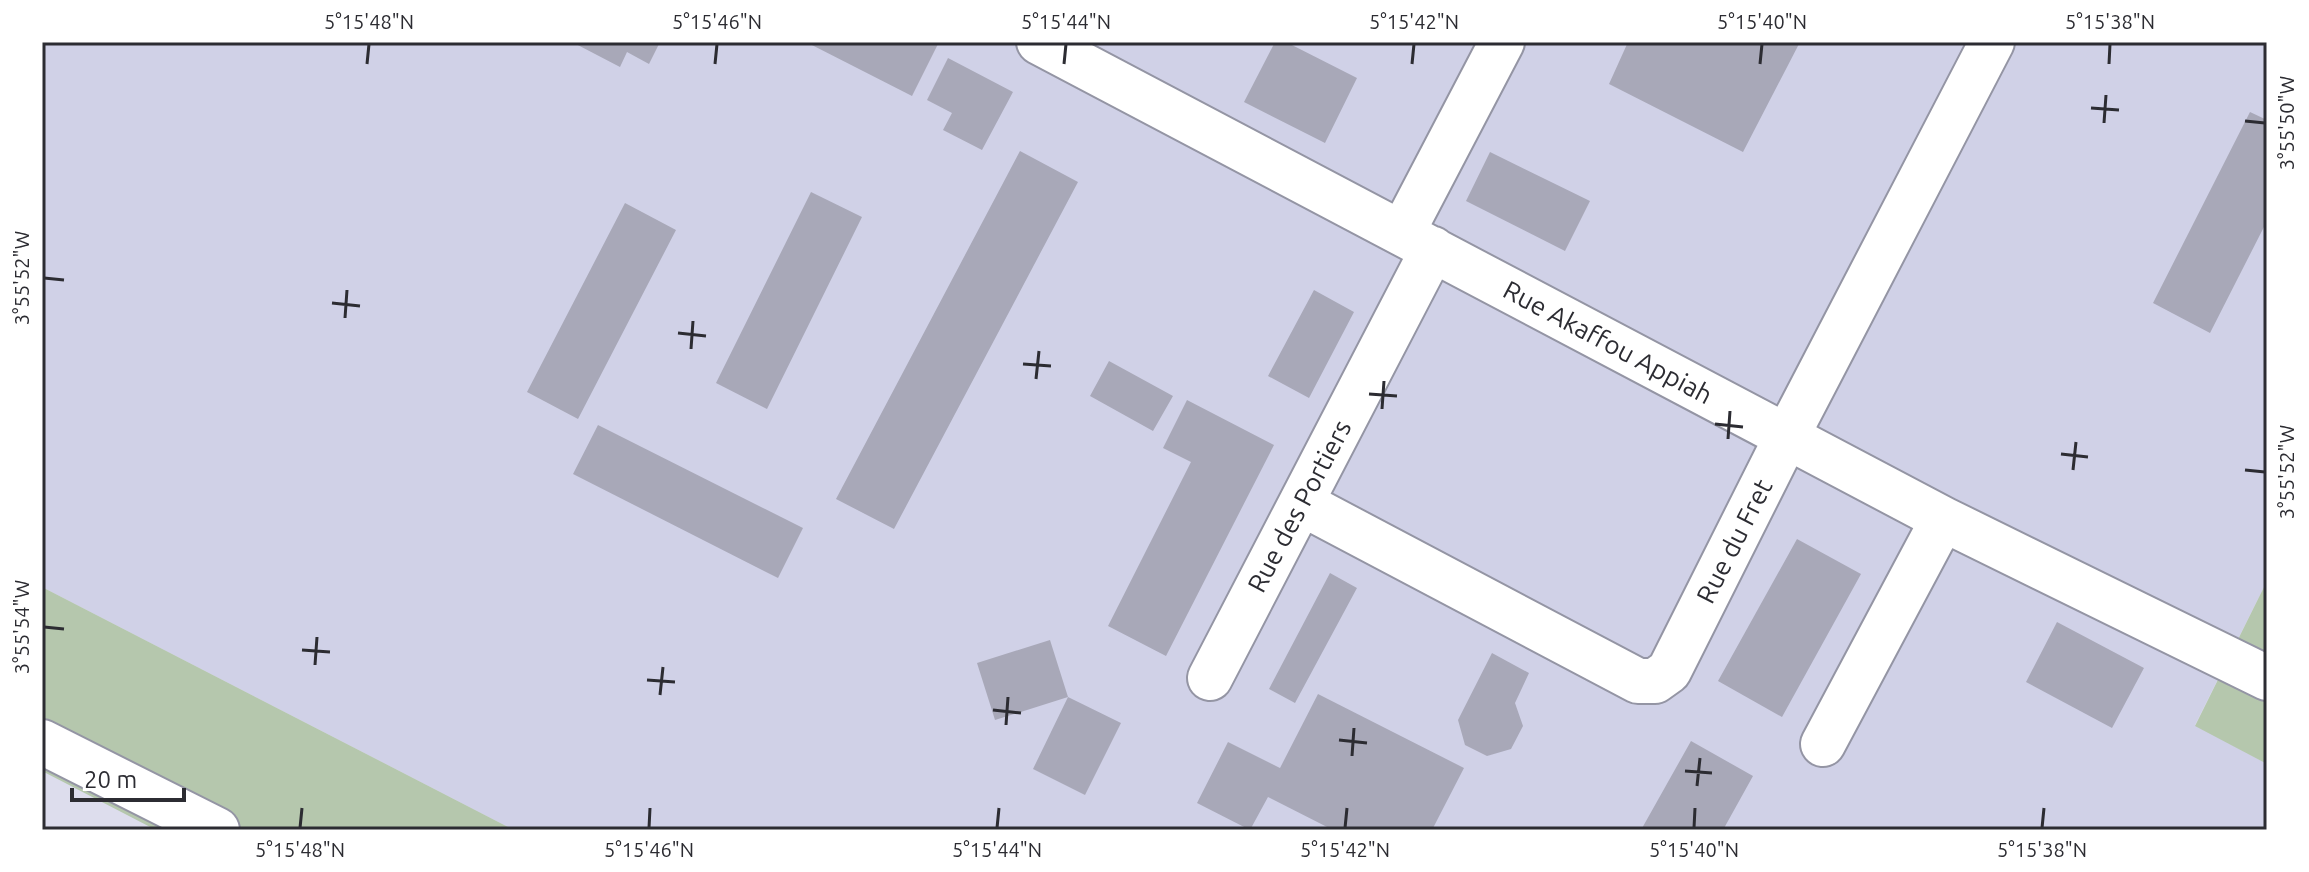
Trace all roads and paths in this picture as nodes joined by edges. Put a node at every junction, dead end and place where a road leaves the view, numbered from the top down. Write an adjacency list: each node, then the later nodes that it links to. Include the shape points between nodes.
1 (1039, 42): 4 (lane, Rue Akaffou Appiah)
2 (1502, 42): 4 (lane, Rue des Portiers)
3 (1992, 42): 5 (lane, Rue du Fret)
4 (1418, 241): 5 (lane, Rue Akaffou Appiah); 6 (lane, Rue des Portiers)
5 (1787, 436): 6 (lane, Rue du Fret, via 1669,671 1655,681 1638,681); 7 (lane, Rue Akaffou Appiah)
6 (1301, 503): 8 (lane, Rue des Portiers)
7 (1943, 519): 9 (lane, Rue Akaffou Appiah); 11 (lane)
8 (1210, 678)
9 (2267, 678)
10 (42, 742): 12 (lane)
11 (1823, 744)
12 (217, 830)

